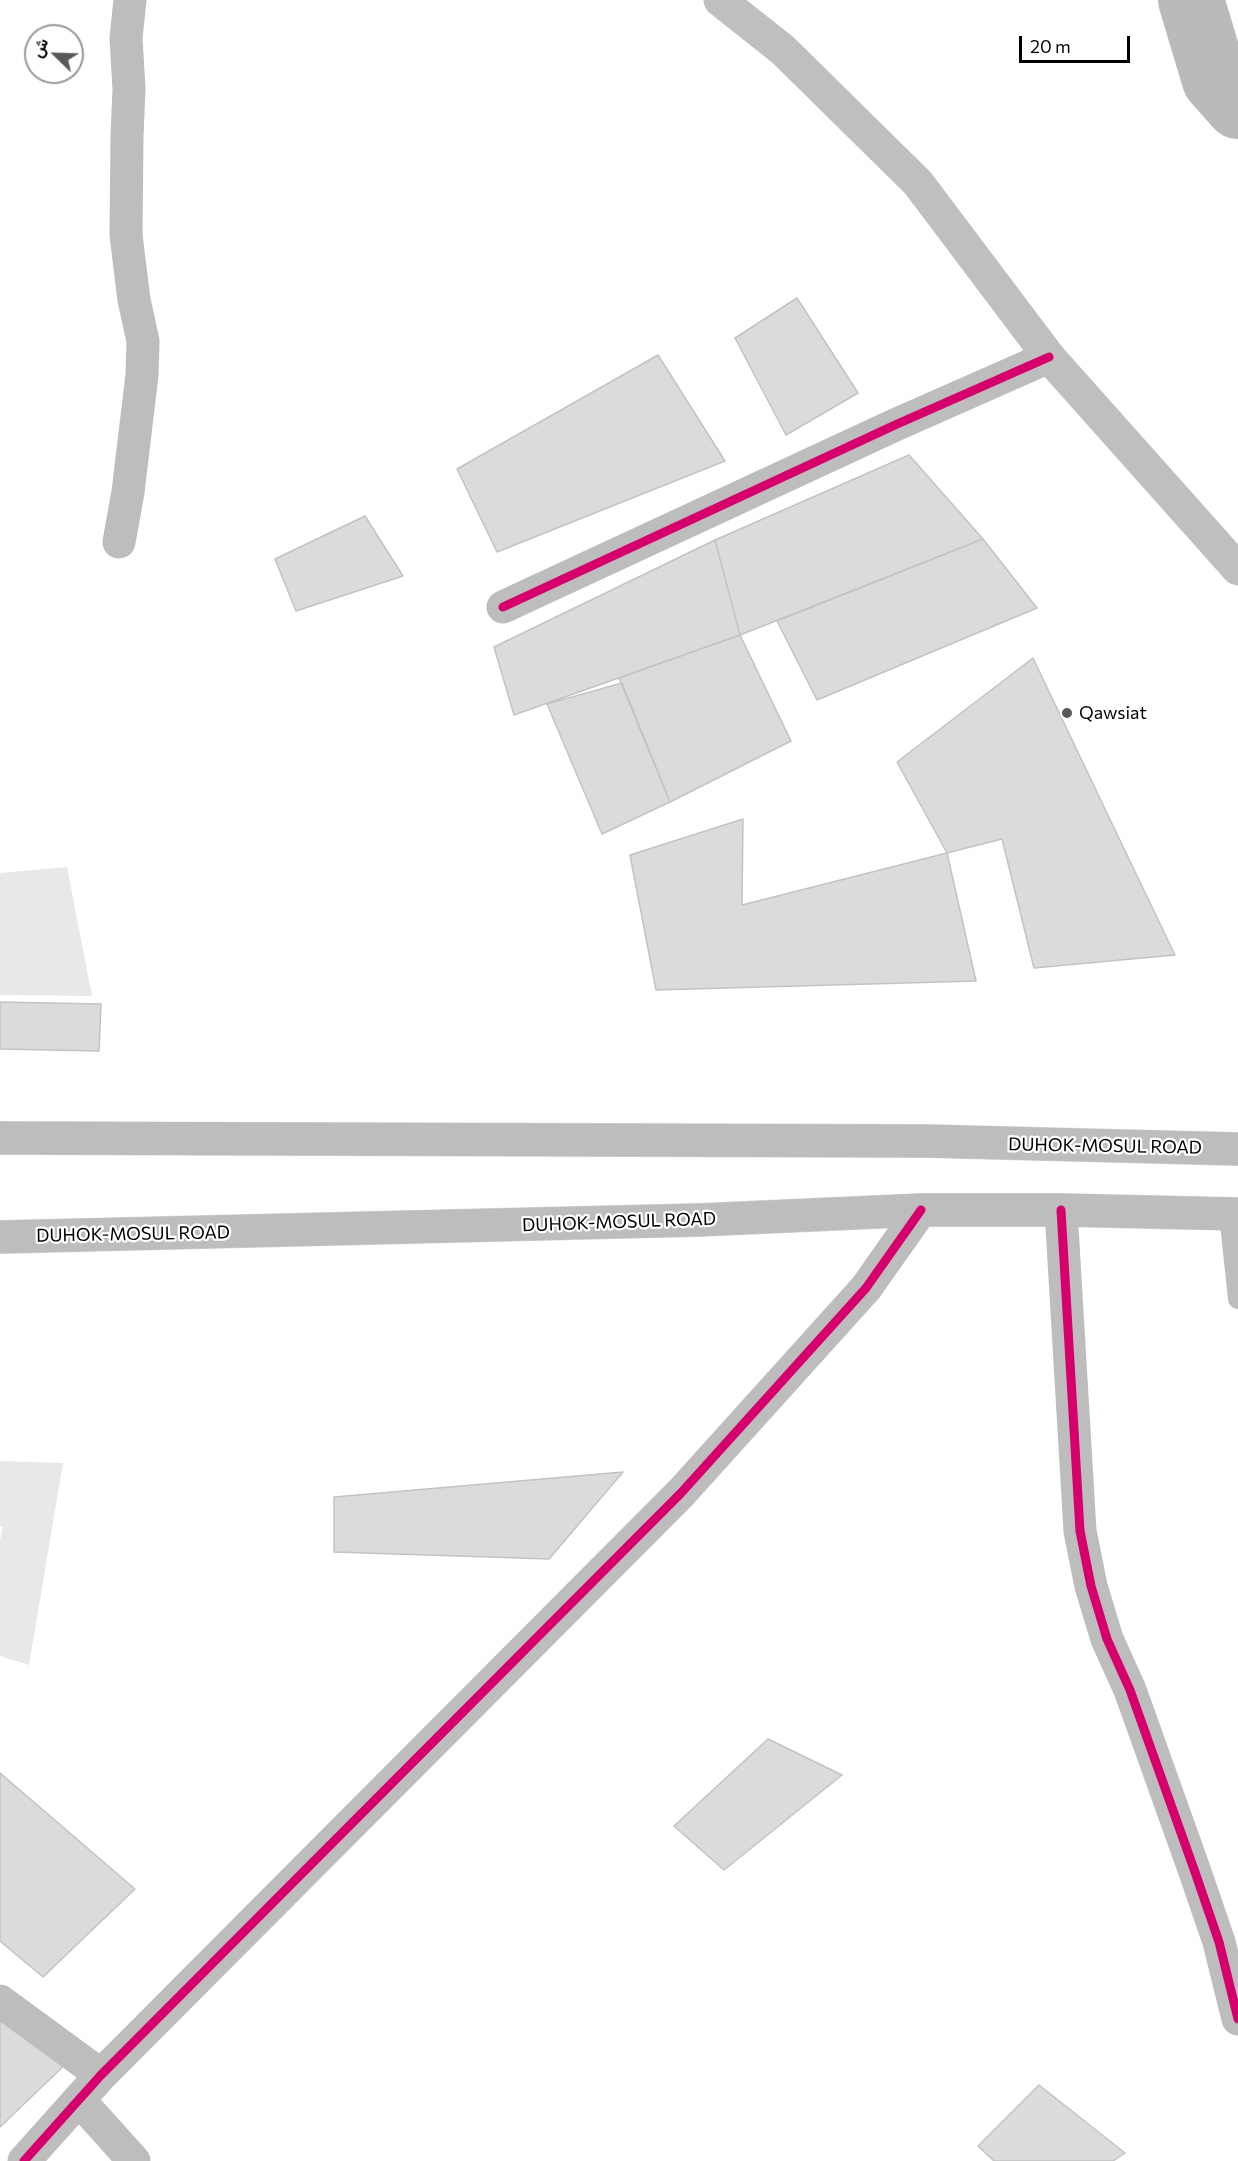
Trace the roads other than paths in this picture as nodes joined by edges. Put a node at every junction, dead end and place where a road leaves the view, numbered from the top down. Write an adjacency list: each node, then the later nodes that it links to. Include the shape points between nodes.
1 (130, 0): 4 (main road, via 126,38 126,235 143,341 142,375)
2 (720, 0): 3 (main road, via 783,50 918,183)
3 (1049, 357): 5 (main road); 6 (main road)
4 (119, 542)
5 (1238, 569)
6 (503, 606)
7 (0, 1138): 8 (main road, DUHOK-MOSUL ROAD, via 925,1142)
8 (1238, 1149)
9 (921, 1210): 10 (main road, DUHOK-MOSUL ROAD); 12 (main road, DUHOK-MOSUL ROAD, via 699,1220); 16 (main road, via 866,1288 681,1493)
10 (1061, 1210): 11 (main road, DUHOK-MOSUL ROAD); 15 (main road, via 1080,1531 1091,1586 1219,1942)
11 (1234, 1214): 13 (lane)
12 (0, 1237)
13 (1238, 1299)
14 (0, 2001): 16 (main road)
15 (1238, 2019)
16 (101, 2075): 17 (main road)
17 (80, 2101): 18 (main road); 19 (main road)
18 (24, 2161)
19 (134, 2161)

